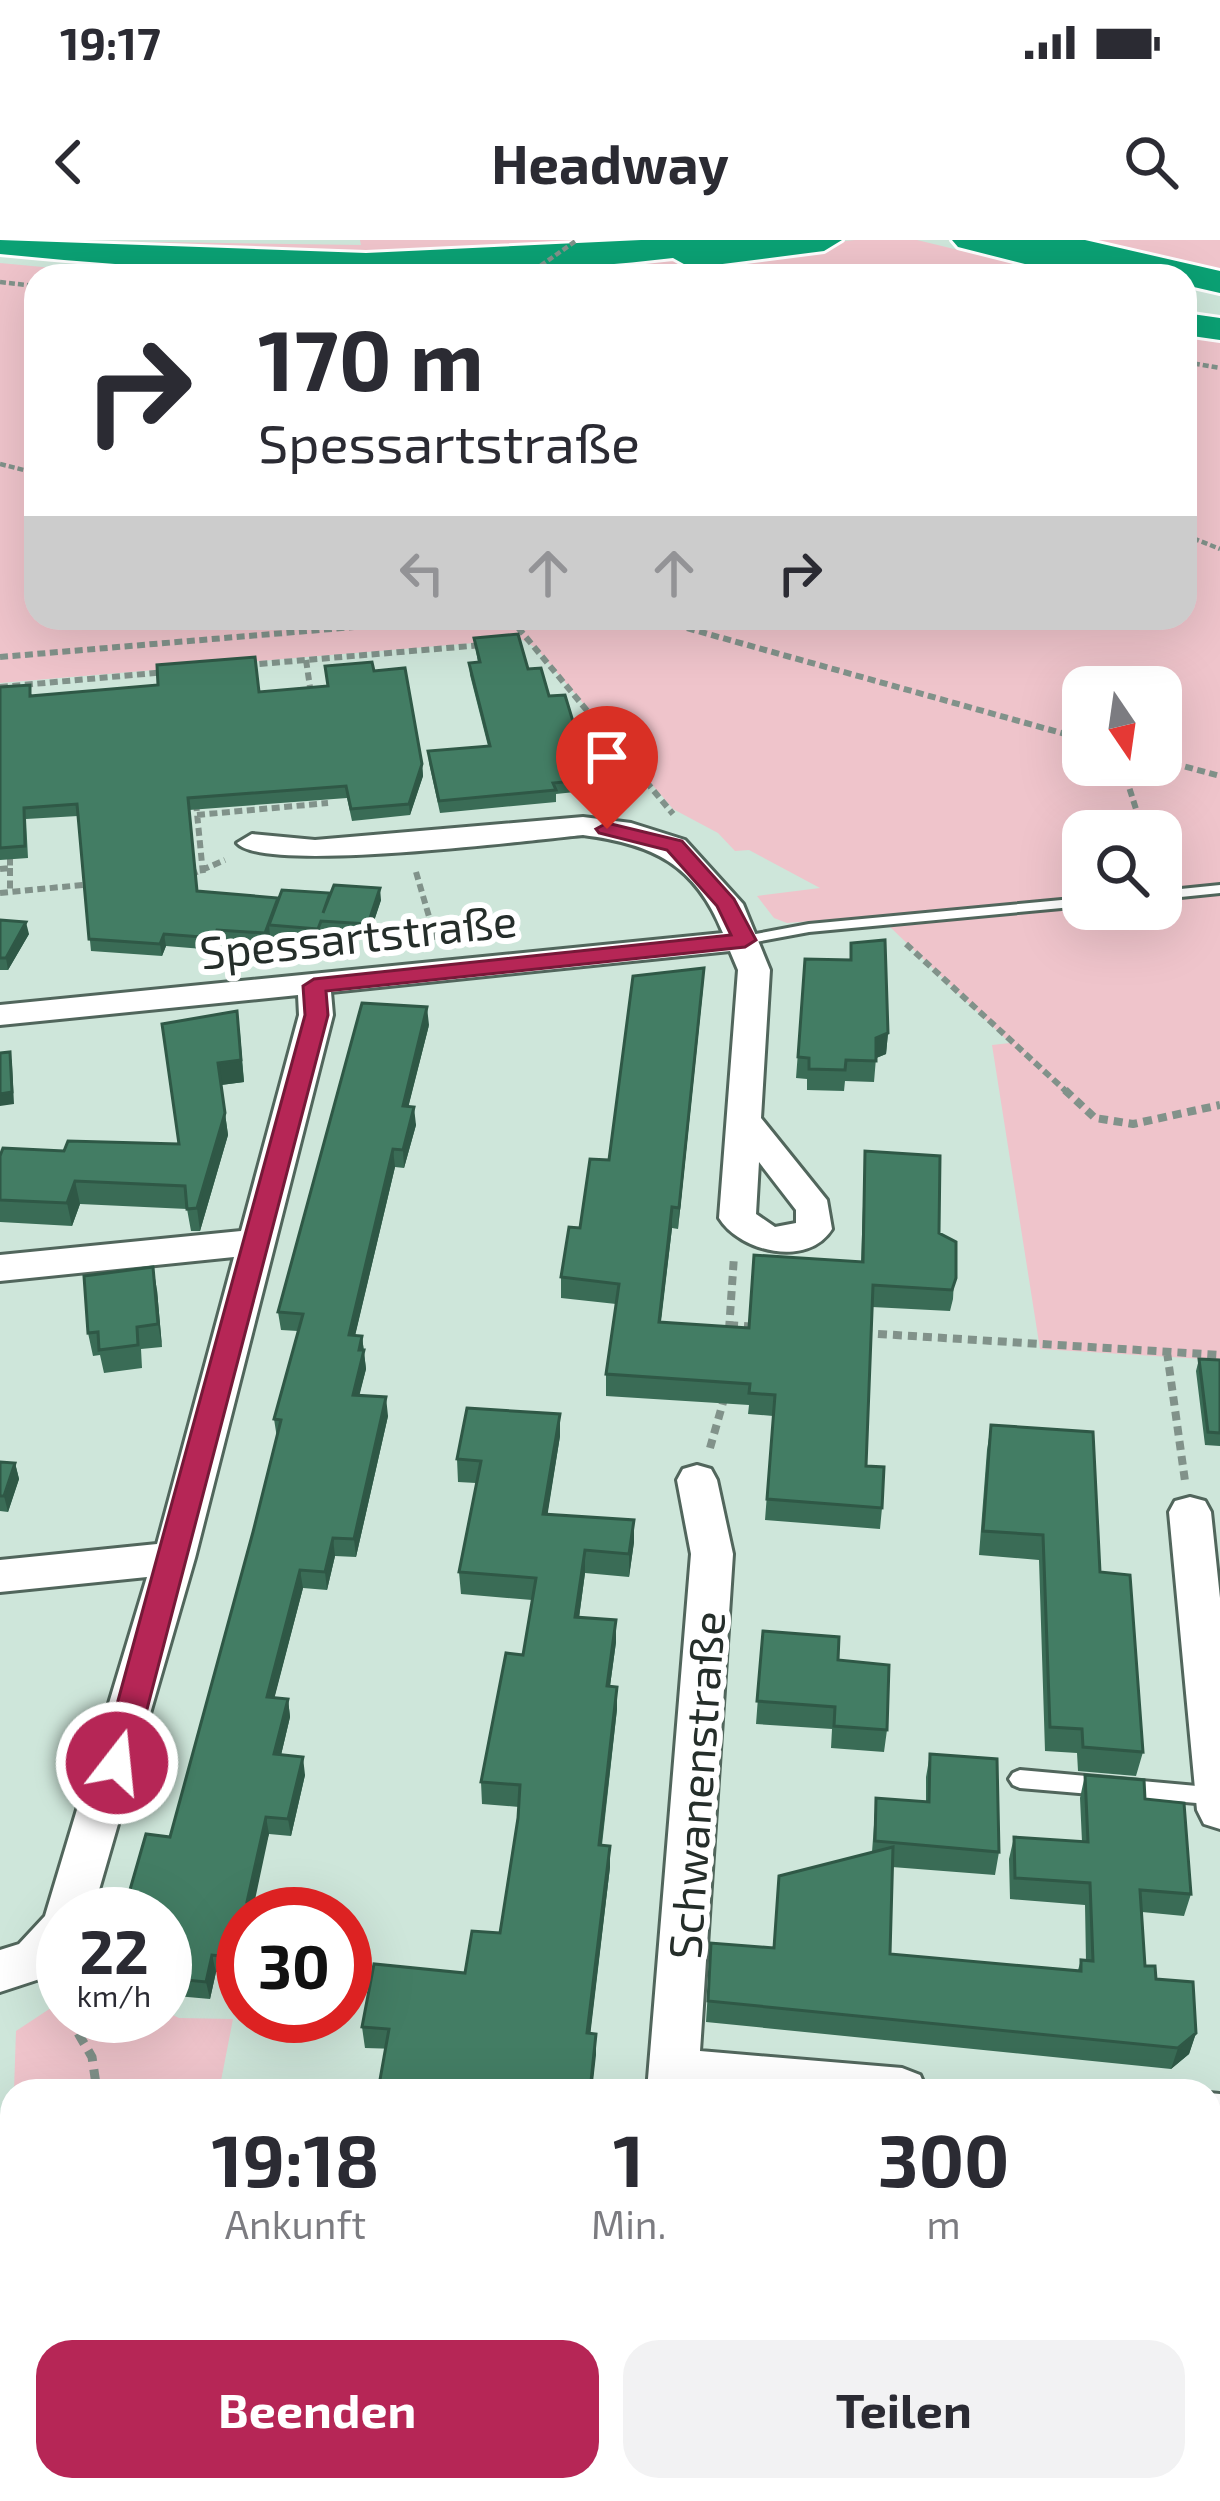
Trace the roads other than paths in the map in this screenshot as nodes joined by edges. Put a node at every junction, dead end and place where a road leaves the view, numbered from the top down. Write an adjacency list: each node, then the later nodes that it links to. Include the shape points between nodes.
1 (732, 240): 5 (highway, via 366,264)
2 (824, 240): 8 (highway)
3 (970, 240): 9 (highway)
4 (1039, 240): 10 (highway)
5 (0, 243)
6 (0, 258): 7 (highway)
7 (91, 264)
8 (584, 264)
9 (1069, 264)
10 (1142, 264)
11 (252, 843): 15 (street, via 335,848 583,826 631,832 674,846 727,904)
12 (1220, 889): 13 (lane)
13 (1182, 893)
14 (1062, 904): 15 (lane, Spessartstraße)
15 (745, 940): 16 (street, Spessartstraße); 18 (street, via 754,970)
16 (314, 986): 17 (street, Spessartstraße); 19 (street, via 316,1015)
17 (0, 1015)
18 (747, 1124): 18 (street, via 737,1218 758,1238 789,1242 814,1229 814,1208)
19 (256, 1242): 20 (street); 23 (street)
20 (0, 1268)
21 (697, 1480): 31 (street, Schwanenstraße, via 712,1554)
22 (1190, 1512): 26 (street)
23 (175, 1558): 24 (street); 28 (street)
24 (0, 1576)
25 (1020, 1779): 26 (lane)
26 (1219, 1797): 27 (street)
27 (1220, 1810)
28 (76, 1887)
29 (36, 1959): 30 (street)
30 (0, 1972)
31 (673, 2079)

